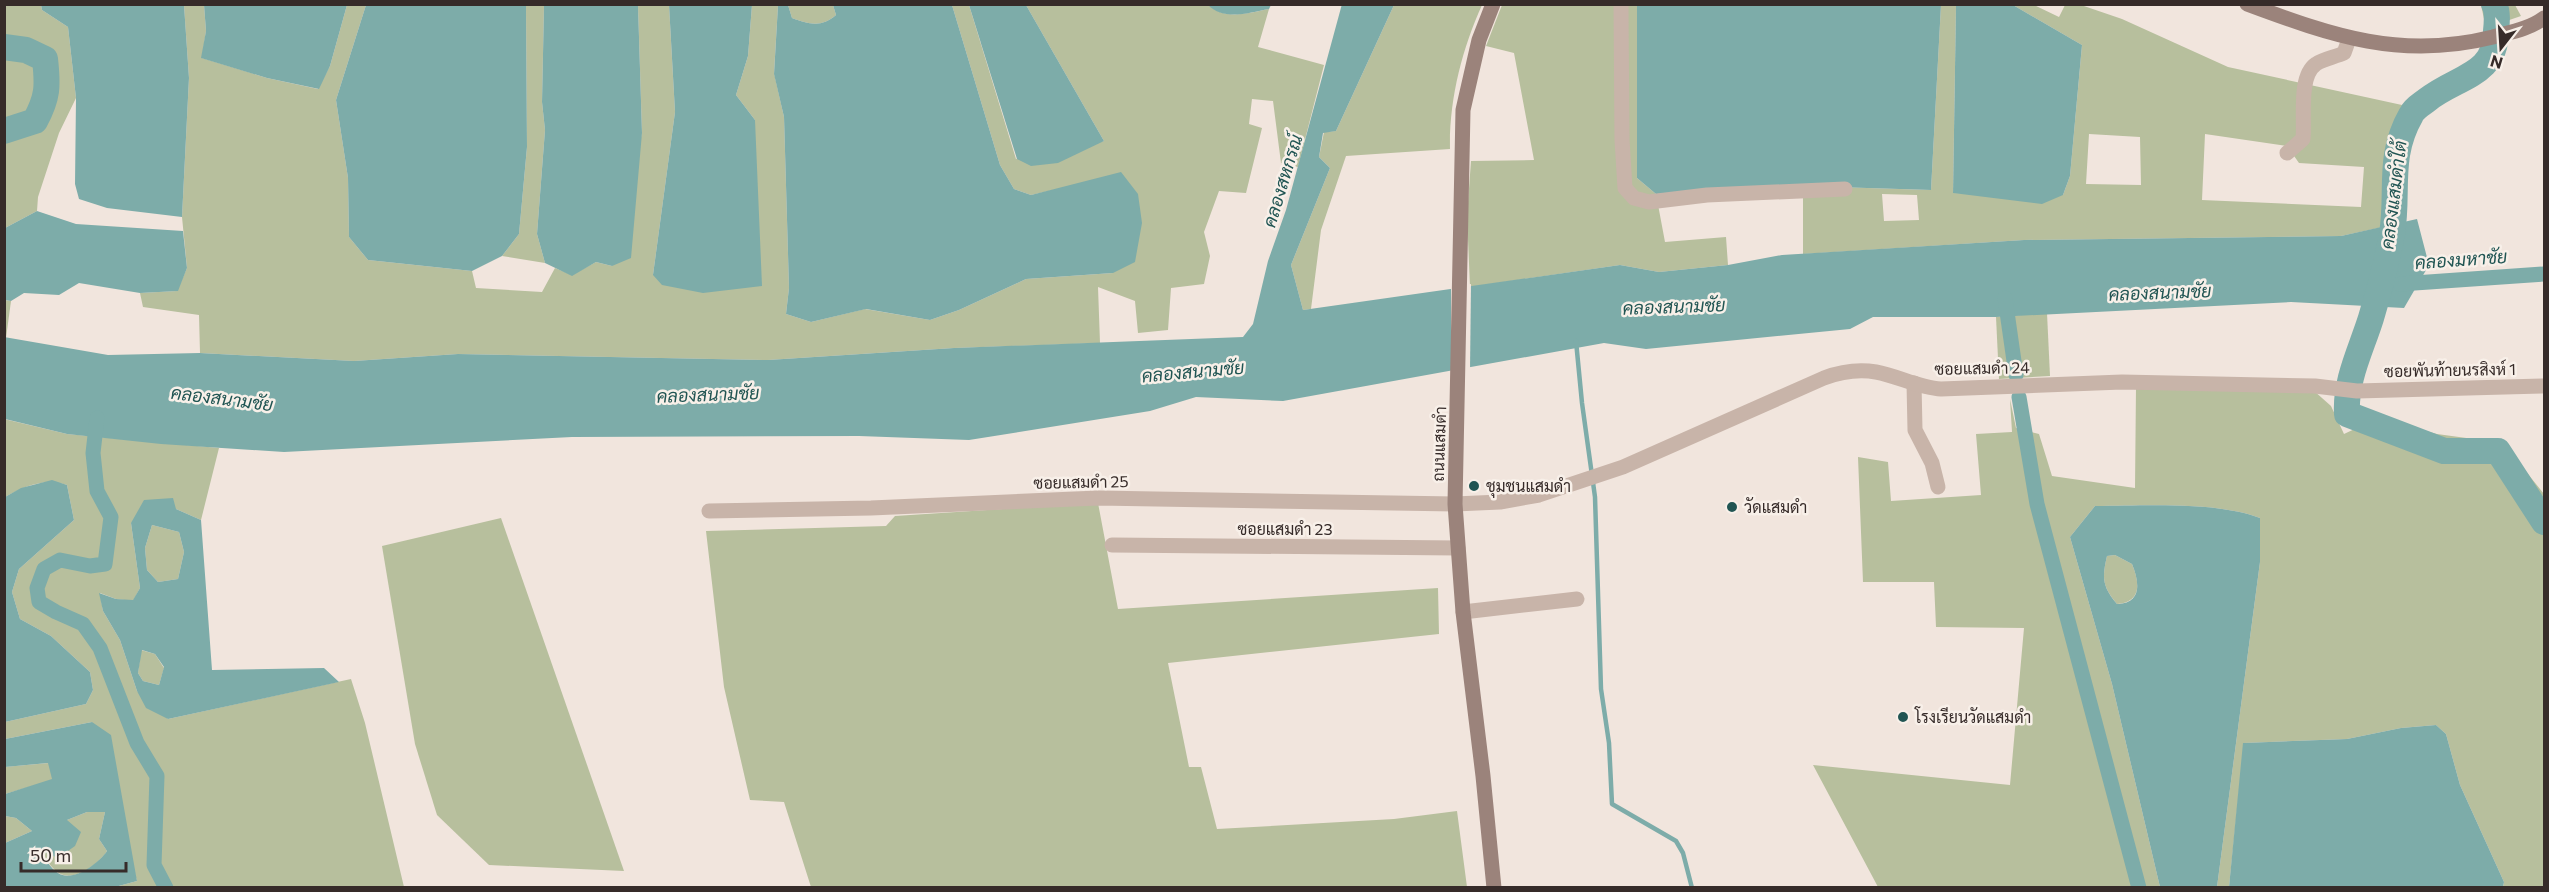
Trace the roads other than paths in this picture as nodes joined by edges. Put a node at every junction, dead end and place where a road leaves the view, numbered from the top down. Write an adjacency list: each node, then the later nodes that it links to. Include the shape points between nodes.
1 (1493, 4): 12 (street, ถนนแสมดำ, via 1479,40 1464,103)
2 (1622, 4): 7 (street, via 1622,140 1625,188 1634,198 1649,202 1707,195)
3 (2247, 4): 5 (street)
4 (2544, 18): 5 (street, via 2519,31 2434,48)
5 (2349, 39): 6 (street, via 2344,53 2316,64 2308,73 2303,139)
6 (2287, 153)
7 (1845, 189)
8 (1914, 384): 10 (street, ซอยแสมดำ 24, via 1941,389 2122,382 2314,386); 11 (street, via 1915,430 1932,463); 12 (street, ซอยแสมดำ 24, via 1875,372 1843,371 1623,467 1539,495)
9 (2544, 386): 10 (street, ซอยพันท้ายนรสิงห์ 1)
10 (2357, 391)
11 (1938, 488)
12 (1455, 504): 13 (street, ซอยแสมดำ 25, via 1098,498); 15 (street, ถนนแสมดำ)
13 (709, 511)
14 (1112, 545): 15 (street, ซอยแสมดำ 23)
15 (1458, 548): 17 (street, ถนนแสมดำ)
16 (1577, 599): 17 (street)
17 (1463, 612): 18 (street, ถนนแสมดำ)
18 (1494, 888)

